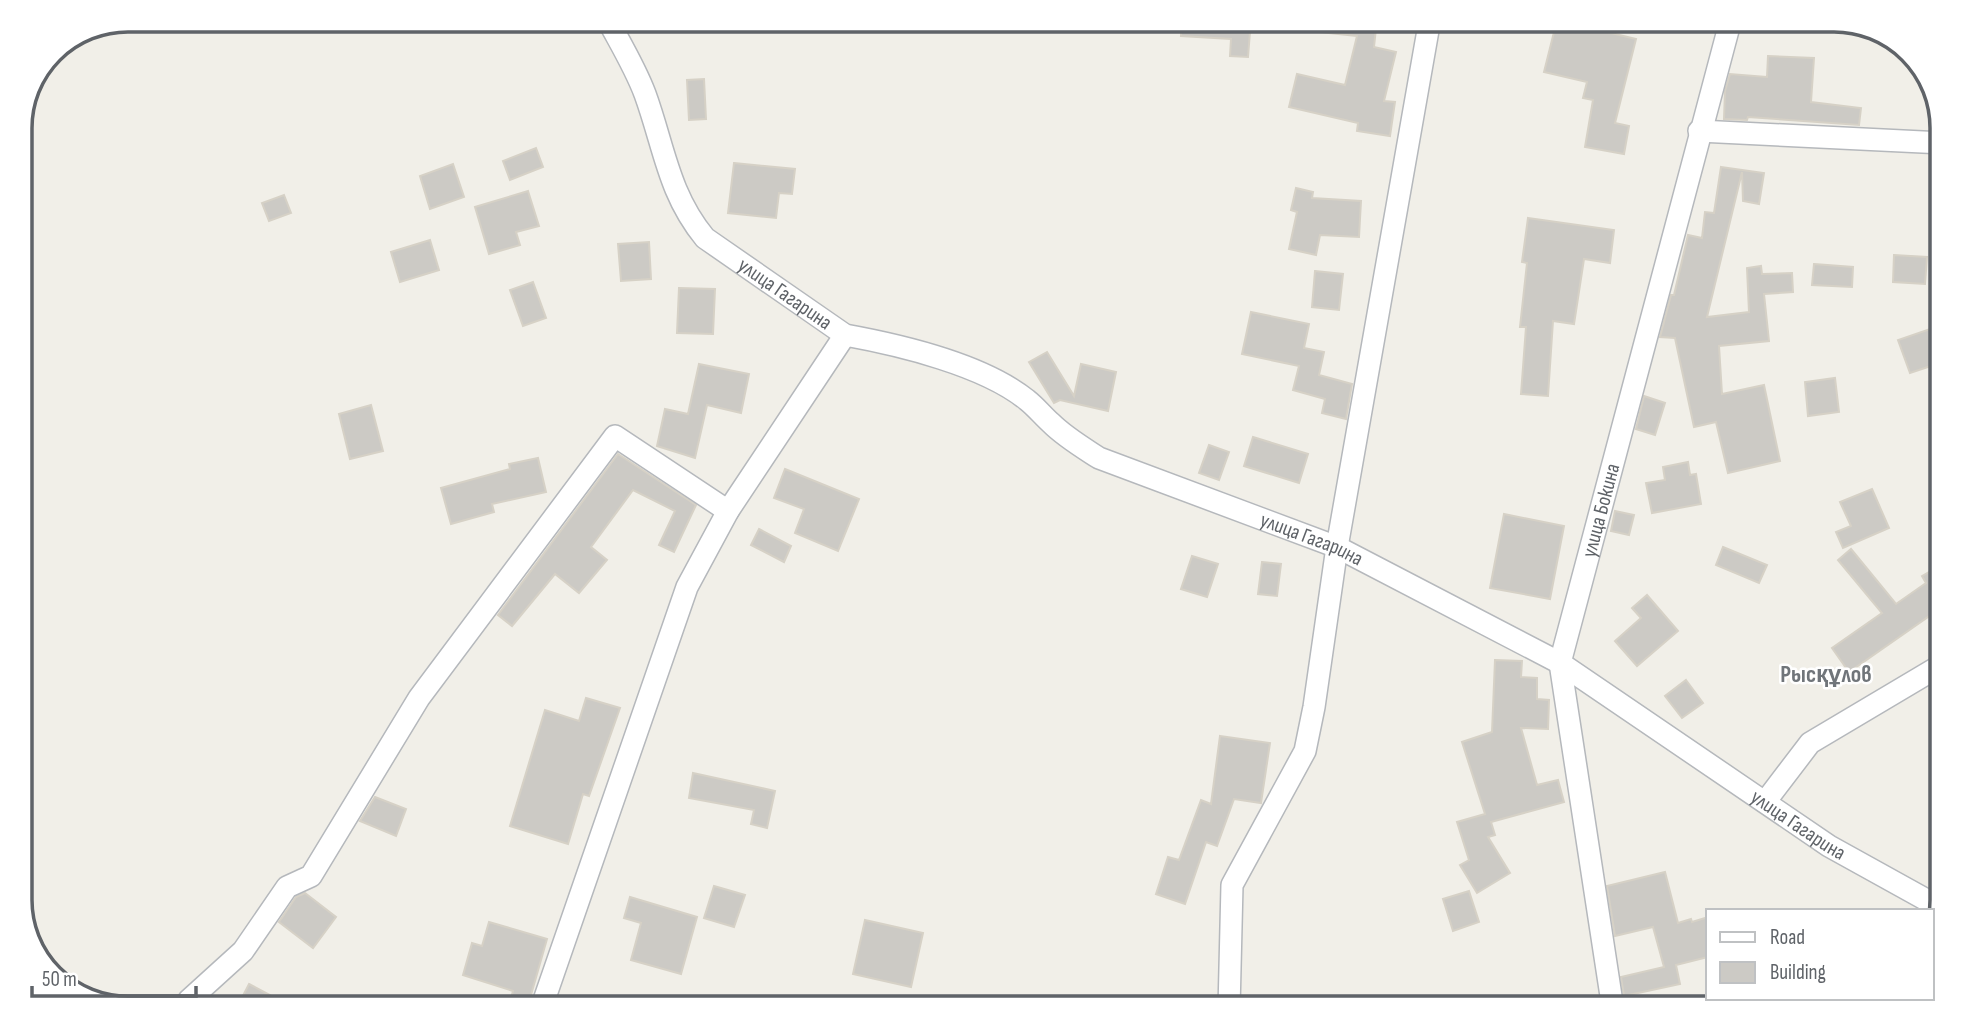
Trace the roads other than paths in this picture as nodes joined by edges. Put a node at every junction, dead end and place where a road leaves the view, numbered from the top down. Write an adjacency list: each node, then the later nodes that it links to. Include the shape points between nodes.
1 (614, 31): 6 (street, улица Гагарина, via 644,92 678,200 690,220 705,238)
2 (1428, 31): 8 (street)
3 (1728, 31): 4 (street, улица Бокина)
4 (1699, 131): 5 (street); 9 (street, улица Бокина)
5 (1930, 142)
6 (845, 335): 7 (street); 8 (street, улица Гагарина, via 969,368 1028,400 1099,458)
7 (728, 511): 13 (street, via 615,436 419,698 311,876 287,887 243,951); 14 (street, via 687,587)
8 (1337, 547): 9 (street, улица Гагарина); 15 (street, via 1305,751 1232,885)
9 (1560, 663): 11 (street, улица Гагарина); 16 (street, улица Бокина)
10 (1930, 672): 11 (street, via 1810,743)
11 (1765, 802): 12 (street, улица Гагарина, via 1829,846)
12 (1930, 902)
13 (193, 996)
14 (545, 996)
15 (1229, 996)
16 (1610, 996)

